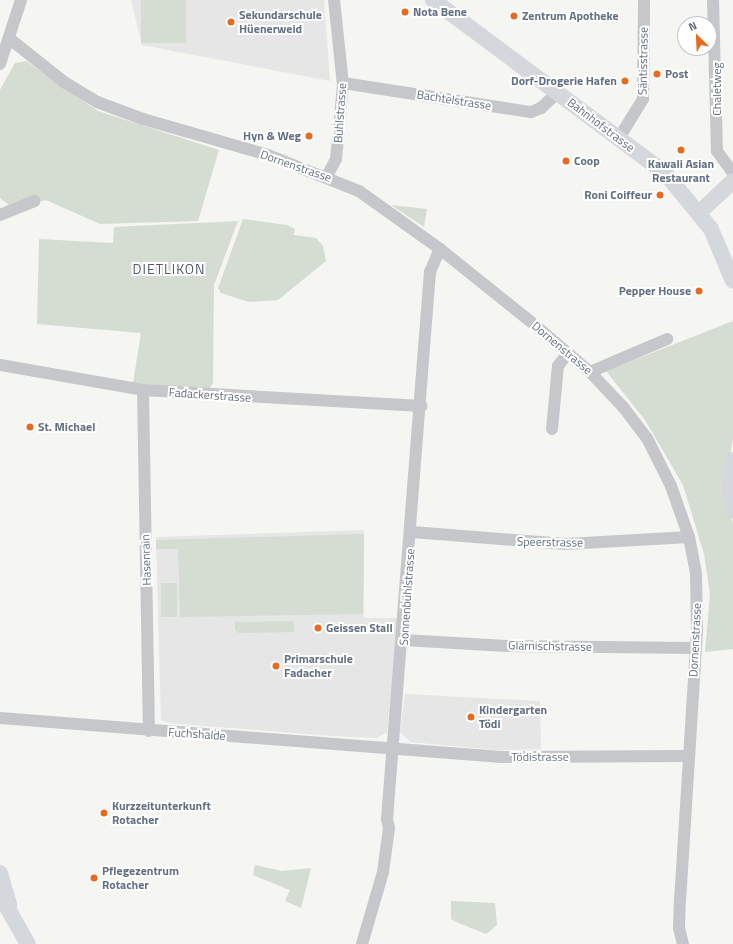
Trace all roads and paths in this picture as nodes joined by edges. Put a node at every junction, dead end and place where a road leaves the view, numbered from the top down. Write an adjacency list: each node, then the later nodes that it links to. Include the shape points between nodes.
1 (20, 0): 6 (street)
2 (334, 0): 8 (street, Bühlstrasse)
3 (433, 0): 9 (street, Bahnhofstrasse)
4 (644, 0): 10 (street, Säntisstrasse, via 643,99)
5 (713, 0): 11 (street, Chaletweg, via 717,151)
6 (10, 39): 7 (street); 12 (street, Dornenstrasse, via 64,82 97,102)
7 (0, 64)
8 (343, 83): 9 (street, Bachtelstrasse, via 531,112 541,108); 12 (street, Bühlstrasse, via 336,159)
9 (558, 92): 10 (street, Bahnhofstrasse)
10 (619, 138): 15 (street, Bahnhofstrasse, via 665,173)
11 (733, 174)
12 (328, 176): 17 (street, Dornenstrasse, via 359,191)
13 (733, 181): 15 (street)
14 (34, 201): 16 (street)
15 (700, 212): 18 (street, Bahnhofstrasse, via 721,248)
16 (0, 215)
17 (440, 249): 20 (street, Dornenstrasse); 24 (street, Sonnenbühlstrasse, via 430,272)
18 (733, 281)
19 (666, 339): 22 (street)
20 (568, 353): 22 (street, Dornenstrasse); 25 (street, via 558,366)
21 (0, 365): 23 (street, Fadackerstrasse)
22 (590, 372): 29 (street, Dornenstrasse, via 647,438 671,486)
23 (143, 390): 24 (street, Fadackerstrasse); 33 (street, Hasenrain)
24 (422, 406): 28 (street, Sonnenbühlstrasse)
25 (552, 429)
26 (733, 460): 27 (street, via 730,489)
27 (733, 510)
28 (412, 532): 29 (street, Speerstrasse, via 566,544); 30 (street, Sonnenbühlstrasse)
29 (689, 537): 31 (street, Dornenstrasse, via 698,598)
30 (404, 640): 31 (street, Glärnischstrasse, via 506,646); 34 (street, Sonnenbühlstrasse)
31 (695, 648): 35 (street, Dornenstrasse)
32 (0, 718): 33 (street, Fuchshalde)
33 (149, 731): 34 (street, Fuchshalde)
34 (394, 749): 35 (street, Tödistrasse, via 501,757); 40 (street, Sonnenbühlstrasse, via 383,872)
35 (687, 756): 41 (street, Dornenstrasse, via 679,928)
36 (0, 873): 38 (street)
37 (0, 894): 38 (street)
38 (10, 911): 39 (street)
39 (28, 944)
40 (362, 944)
41 (683, 944)

